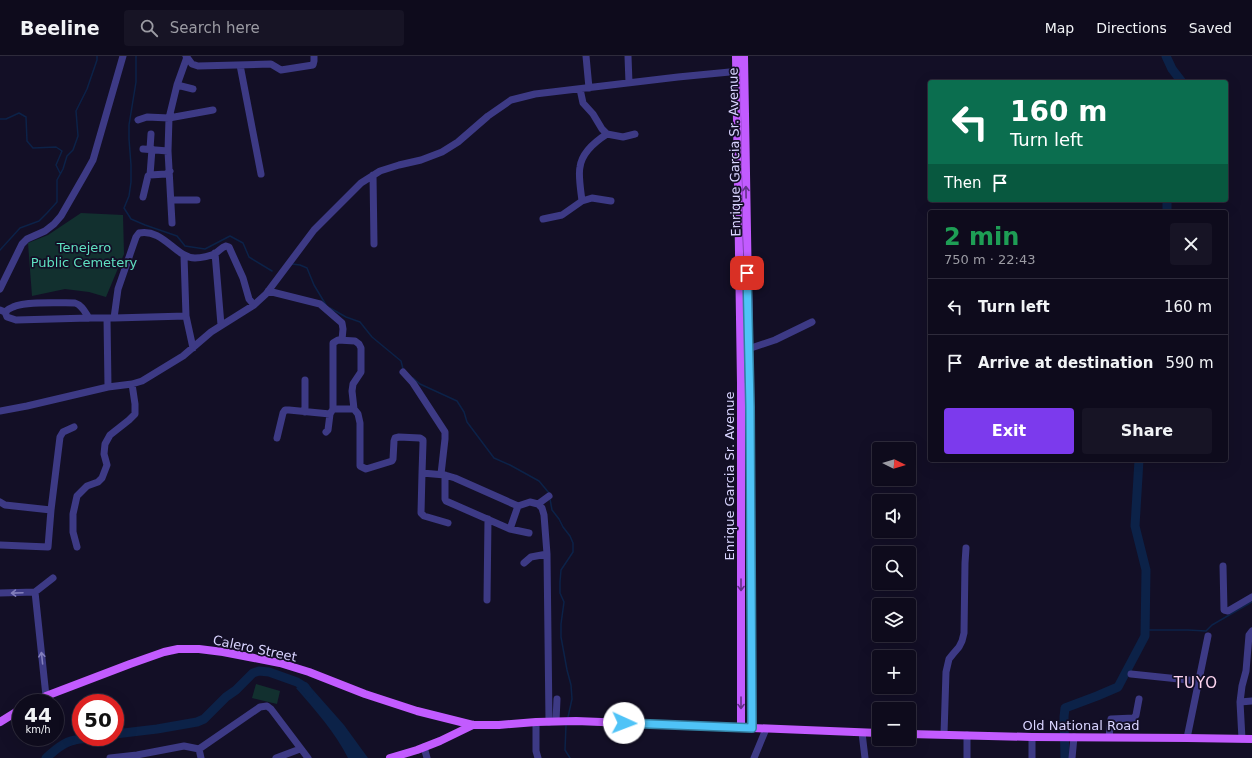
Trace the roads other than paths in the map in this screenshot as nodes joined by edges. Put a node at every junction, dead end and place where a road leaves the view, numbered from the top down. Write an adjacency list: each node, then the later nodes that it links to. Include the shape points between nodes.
1 (123, 56): 37 (street, via 92,160 84,176 54,224 22,244)
2 (314, 56): 8 (street, via 313,65 281,70 271,64)
3 (586, 56): 12 (street)
4 (628, 56): 10 (street)
5 (736, 56): 9 (main road, Enrique Garcia Sr. Avenue)
6 (744, 56): 9 (main road, Enrique Garcia Sr. Avenue)
7 (187, 57): 8 (street, via 192,64 198,66); 11 (street)
8 (240, 65): 24 (street)
9 (740, 71): 10 (street); 48 (main road, Enrique Garcia Sr. Avenue, one-way to 9); 52 (main road, Enrique Garcia Sr. Avenue)
10 (629, 83): 12 (street)
11 (177, 85): 13 (street); 16 (street)
12 (590, 88): 14 (street)
13 (193, 89)
14 (580, 89): 19 (street, via 583,104); 26 (street, via 535,94 511,100 442,152)
15 (213, 110): 16 (street)
16 (169, 118): 17 (street, via 147,117); 22 (street)
17 (138, 120)
18 (151, 134): 21 (street)
19 (607, 134): 20 (street, via 623,137); 30 (street, via 596,140 585,154 580,166)
20 (635, 134)
21 (149, 149): 22 (street); 25 (street)
22 (168, 151): 23 (street)
23 (170, 171): 25 (street, via 166,174); 28 (street)
24 (261, 174)
25 (150, 175): 27 (street)
26 (373, 175): 34 (street); 38 (street, via 361,183 314,230)
27 (143, 197)
28 (171, 200): 29 (street); 33 (street)
29 (197, 200)
30 (582, 201): 31 (street, via 592,198); 32 (street, via 562,215)
31 (611, 201)
32 (543, 219)
33 (172, 223)
34 (374, 244)
35 (215, 254): 36 (street, via 198,258); 39 (street, via 224,246 229,247 249,299); 45 (street)
36 (184, 256): 41 (street); 43 (street, via 162,238 139,233 118,289)
37 (0, 289)
38 (268, 291): 39 (street); 46 (street, via 320,304 342,323)
39 (254, 305): 45 (street)
40 (2, 311): 42 (street, via 11,320); 42 (street, via 35,303 75,303 82,307)
41 (186, 316): 43 (street); 47 (street)
42 (89, 318): 43 (street)
43 (111, 318): 53 (street)
44 (812, 322): 48 (street, via 775,340)
45 (221, 325): 47 (street)
46 (342, 340): 54 (street, via 355,341 361,348 361,372 353,384 352,391); 56 (street, via 334,341 333,345)
47 (193, 348): 51 (street, via 142,381)
48 (748, 349): 52 (main road, Enrique Garcia Sr. Avenue)
49 (403, 372): 62 (street, via 445,432)
50 (305, 380): 57 (street)
51 (132, 384): 53 (street); 73 (street, via 135,414 110,435 105,444 107,465 102,478 77,496 73,514 73,532)
52 (745, 384): 99 (main road, Enrique Garcia Sr. Avenue, one-way to 99); 100 (main road, Enrique Garcia Sr. Avenue)
53 (108, 387): 55 (street)
54 (354, 409): 56 (street); 61 (street, via 360,423 360,466 366,469 392,461 395,438 420,438 423,440)
55 (0, 411)
56 (331, 411): 57 (street); 59 (street)
57 (305, 412): 60 (street, via 285,410 282,413)
58 (74, 427): 67 (street, via 63,432 60,437)
59 (326, 432)
60 (277, 438)
61 (422, 473): 62 (street); 69 (street, via 421,513)
62 (443, 475): 66 (street); 68 (street, via 446,501)
63 (549, 496): 65 (street)
64 (0, 502): 67 (street, via 5,505)
65 (538, 504): 66 (street, via 530,502); 75 (street, via 544,515)
66 (518, 506): 70 (street)
67 (51, 510): 72 (street, via 48,547)
68 (488, 519): 70 (street); 82 (street)
69 (448, 523)
70 (510, 529): 71 (street)
71 (529, 533)
72 (0, 545)
73 (77, 547)
74 (966, 548): 105 (street, via 964,633 959,647 949,659 946,672)
75 (547, 554): 76 (street, via 531,558); 95 (street)
76 (524, 563)
77 (1223, 566): 81 (street, via 1224,610 1228,611)
78 (53, 578): 79 (street)
79 (35, 592): 80 (street, one-way to 80); 88 (street, one-way to 79)
80 (0, 593)
81 (1252, 597)
82 (487, 600)
83 (1252, 631): 85 (street, via 1249,635)
84 (1208, 636): 87 (street)
85 (1249, 670): 93 (street, via 1242,686)
86 (1132, 674): 87 (street)
87 (1198, 681): 110 (street)
88 (46, 694)
89 (51, 694): 98 (main road, Calero Street, via 152,656 178,649 199,649 280,663 417,711)
90 (557, 699): 95 (street)
91 (1139, 699): 109 (street, via 1134,718 1111,719)
92 (1252, 701): 93 (street)
93 (1240, 702): 111 (street)
94 (12, 715): 96 (main road)
95 (559, 721): 97 (main road); 99 (main road)
96 (0, 722)
97 (536, 722): 98 (main road); 122 (street)
98 (473, 724): 113 (main road)
99 (741, 727): 100 (main road)
100 (752, 728): 101 (main road)
101 (766, 729): 102 (main road); 123 (street)
102 (862, 733): 103 (main road); 124 (street)
103 (872, 733)
104 (916, 734): 105 (main road, Old National Road)
105 (944, 734): 106 (main road, Old National Road)
106 (967, 735): 107 (main road, Old National Road); 125 (street)
107 (1032, 737): 108 (main road, Old National Road); 126 (street)
108 (1073, 737): 109 (main road, Old National Road); 127 (street)
109 (1109, 737): 110 (main road, Old National Road)
110 (1187, 738): 111 (main road, Old National Road)
111 (1242, 739): 112 (main road, Old National Road)
112 (1252, 739)
113 (424, 747): 120 (main road); 121 (street)
114 (199, 749): 115 (street, via 260,707 267,706); 116 (street, via 184,746); 117 (street)
115 (300, 749): 118 (street); 119 (street)
116 (110, 758)
117 (202, 758)
118 (276, 758)
119 (308, 758)
120 (390, 758)
121 (427, 758)
122 (538, 758)
123 (754, 758)
124 (865, 758)
125 (967, 758)
126 (1032, 758)
127 (1072, 758)

